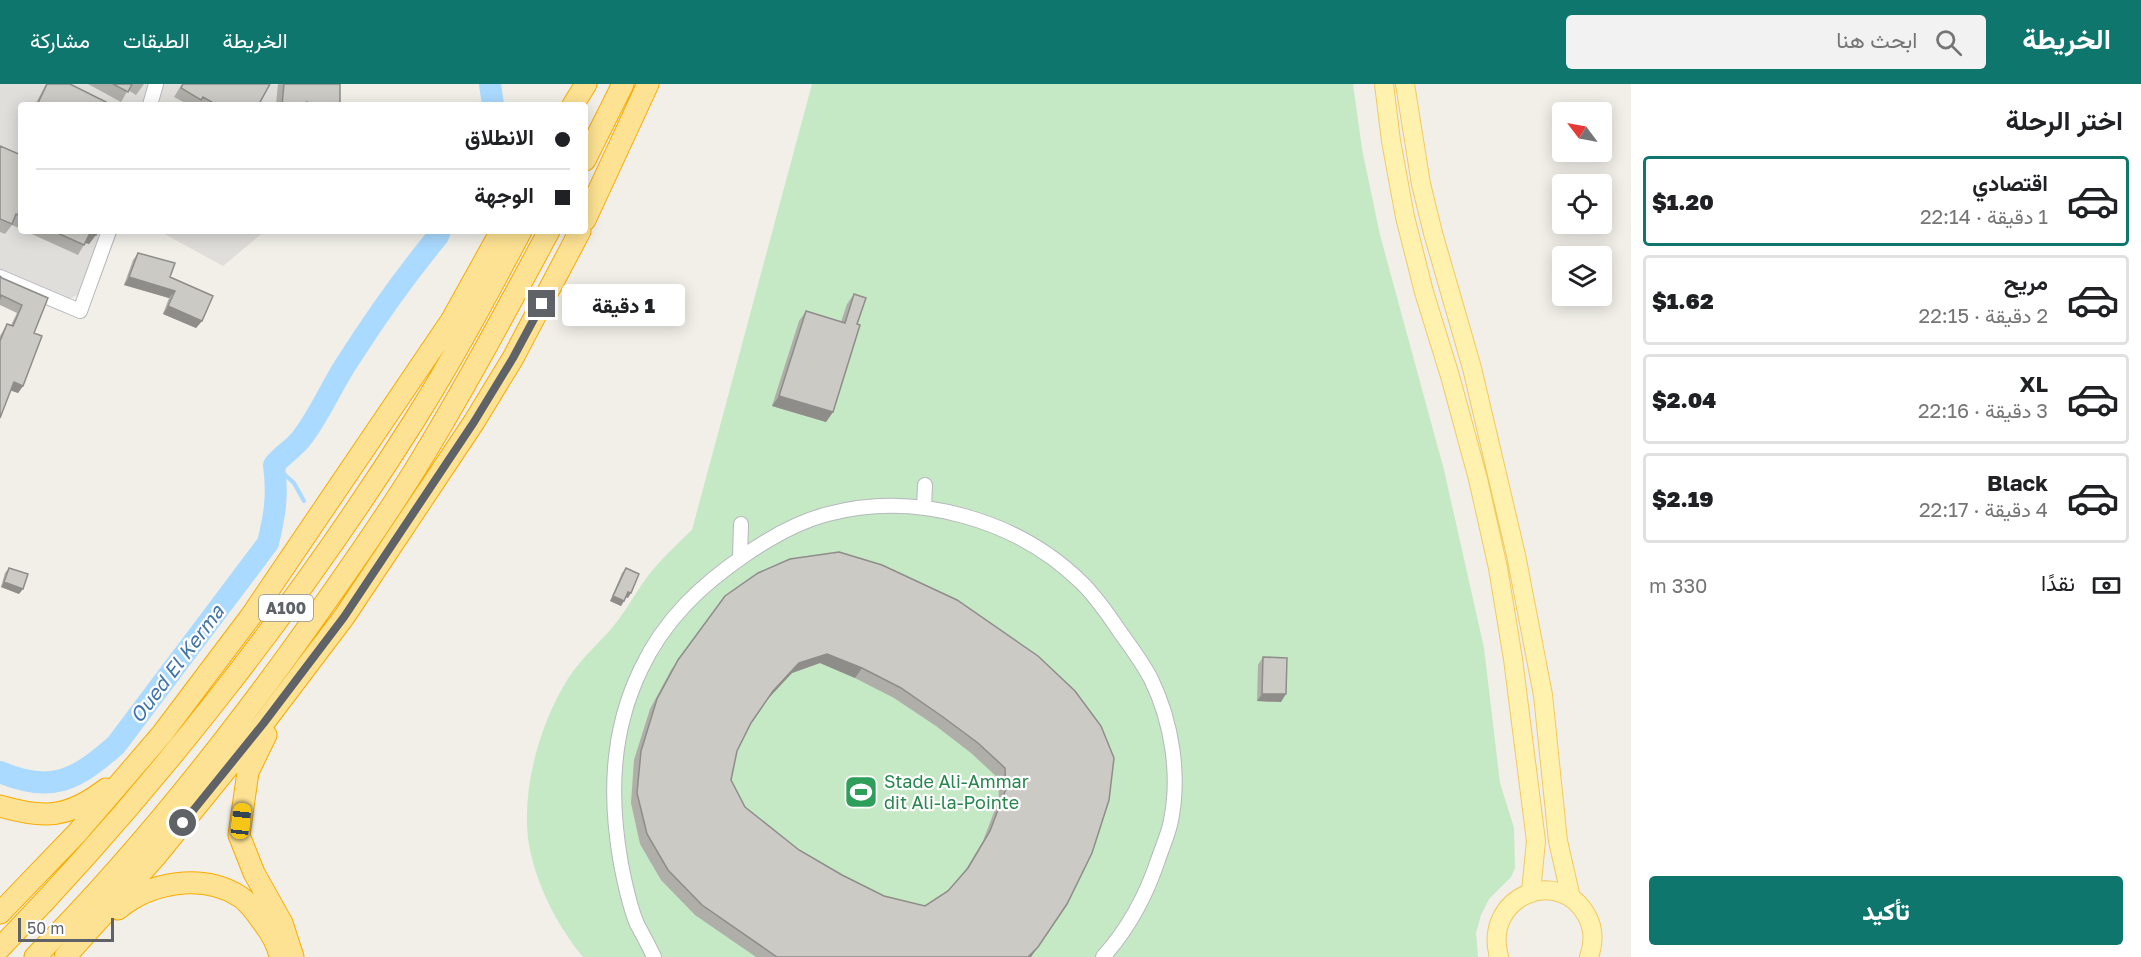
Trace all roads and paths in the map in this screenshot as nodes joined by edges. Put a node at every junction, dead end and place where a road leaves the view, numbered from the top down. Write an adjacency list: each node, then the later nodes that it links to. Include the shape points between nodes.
1 (156, 84): 8 (street)
2 (586, 84): 9 (highway)
3 (594, 84): 10 (highway)
4 (622, 84): 11 (highway)
5 (648, 84): 12 (highway)
6 (1384, 84): 26 (main road, via 1405,217 1478,479 1506,614 1536,841)
7 (1405, 84): 27 (main road, via 1421,184 1472,368 1519,566 1543,695 1558,841)
8 (151, 102)
9 (575, 102)
10 (585, 102)
11 (588, 154)
12 (588, 214)
13 (108, 234): 18 (street, via 80,311)
14 (499, 234): 24 (highway, via 451,321 374,436 251,616)
15 (519, 234): 30 (highway, A100, via 415,420 281,615 154,776)
16 (547, 234): 31 (highway, A100, via 421,459 340,583 159,823 91,901)
17 (578, 234): 23 (highway, via 491,395)
18 (0, 278)
19 (925, 485): 20 (street)
20 (924, 508): 22 (street, via 865,507 827,514 776,535); 36 (street, via 999,528 1067,569 1110,615 1143,663 1159,697 1173,760 1170,825 1145,894)
21 (741, 524): 22 (street)
22 (740, 558): 35 (street, via 710,580 666,627 634,684 620,725 613,768 618,847 636,921)
23 (344, 617): 29 (highway, via 156,856); 34 (highway, via 334,638 259,745 248,772 239,836 282,923)
24 (162, 734): 25 (highway, via 122,777 93,799 63,813 28,814); 28 (highway, via 77,833)
25 (0, 806)
26 (1531, 892): 27 (main road, via 1552,891); 37 (main road, via 1514,902 1501,917 1496,937)
27 (1571, 898): 38 (main road, via 1590,922 1593,941)
28 (0, 914)
29 (80, 941): 32 (highway); 33 (highway, via 139,895 182,883 202,884 240,897 268,930)
30 (0, 948)
31 (35, 957)
32 (64, 957)
33 (279, 957)
34 (293, 957)
35 (654, 957)
36 (1103, 957)
37 (1499, 957)
38 (1589, 957)

